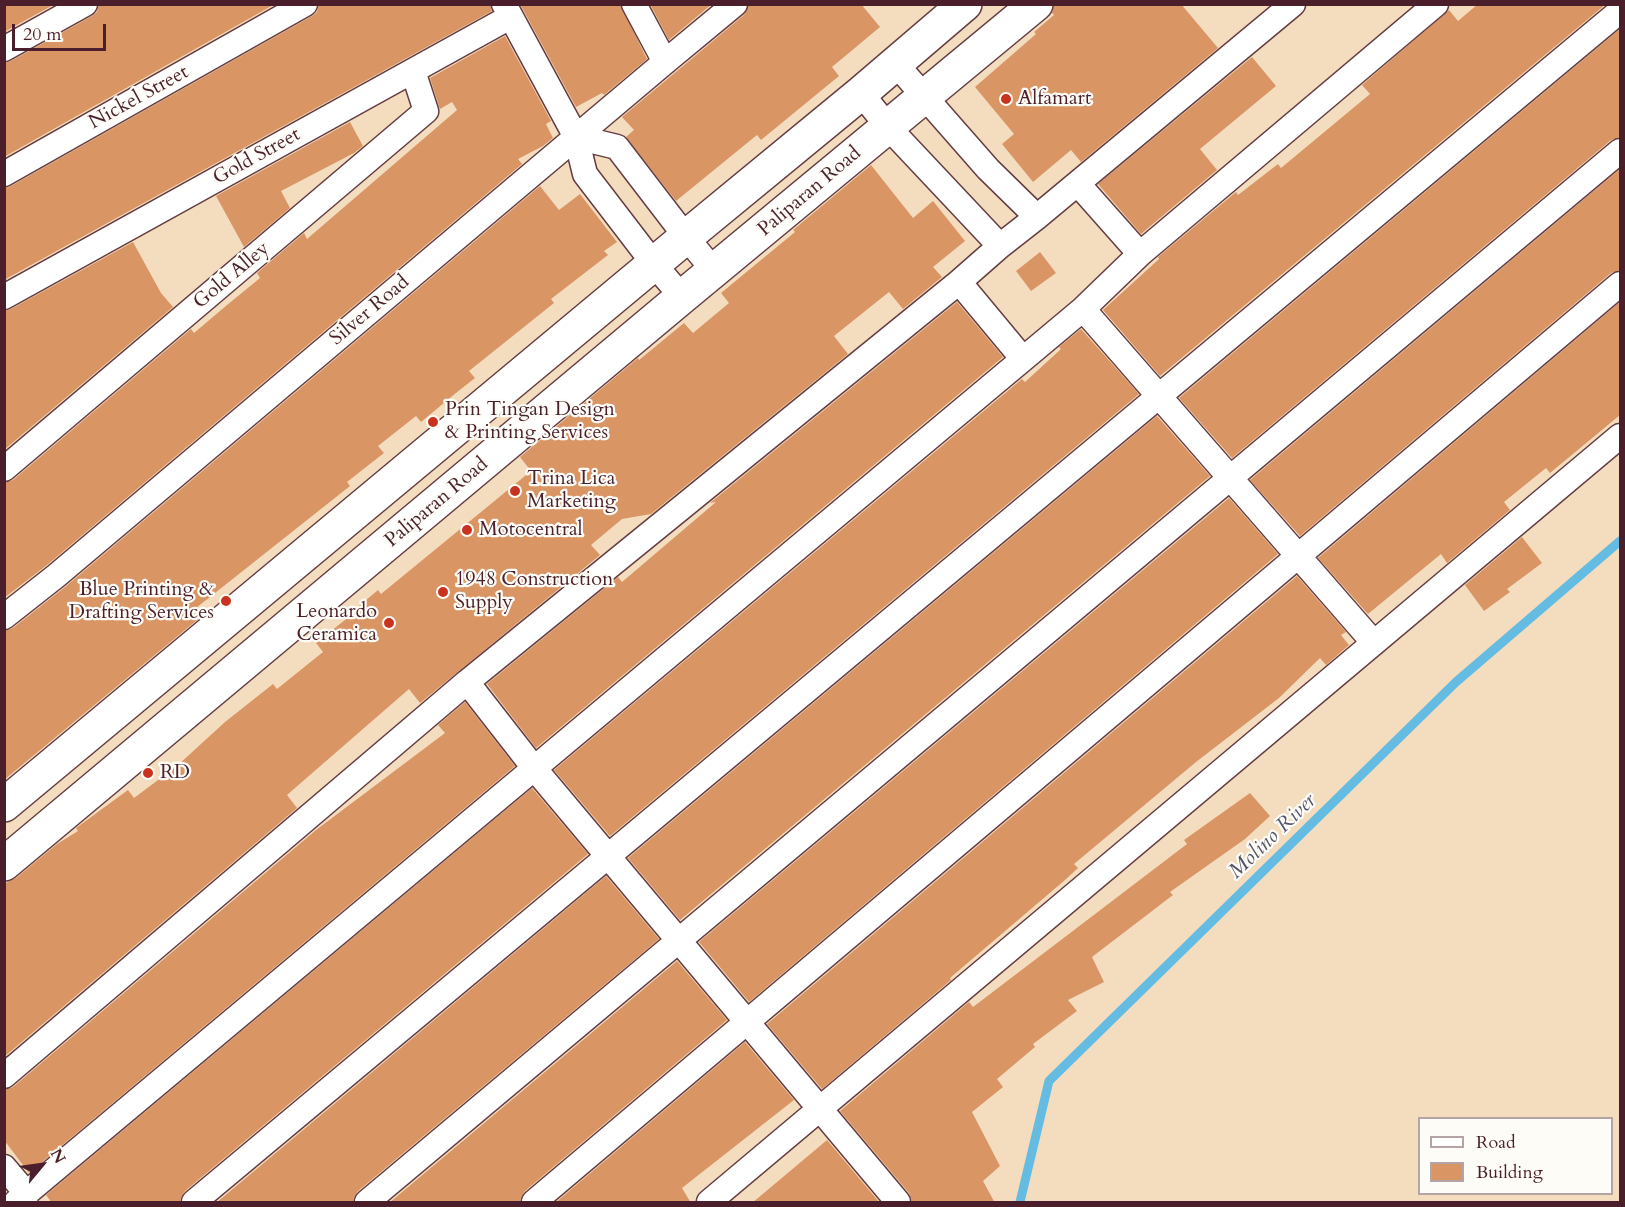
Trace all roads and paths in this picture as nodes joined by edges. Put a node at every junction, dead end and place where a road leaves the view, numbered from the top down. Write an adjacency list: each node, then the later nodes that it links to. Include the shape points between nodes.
1 (85, 4): 11 (street)
2 (305, 4): 20 (street, Nickel Street)
3 (634, 4): 12 (street)
4 (735, 4): 12 (street, Silver Road)
5 (965, 4): 13 (main road)
6 (1036, 4): 16 (main road, Paliparan Road)
7 (1293, 4): 21 (street)
8 (1436, 4): 25 (street)
9 (507, 10): 14 (street, Gold Street); 18 (street)
10 (1620, 11): 34 (street)
11 (4, 49)
12 (665, 62): 18 (street, Silver Road)
13 (895, 63): 15 (main road); 16 (street)
14 (413, 71): 30 (street, Gold Street); 36 (street, Gold Alley, via 426,111)
15 (861, 93): 17 (street); 23 (main road)
16 (923, 97): 17 (main road, Paliparan Road); 22 (street)
17 (888, 128): 24 (street); 27 (main road, Paliparan Road)
18 (576, 137): 23 (street, via 617,147); 26 (street, via 585,174); 39 (street, Silver Road)
19 (1620, 152): 37 (street)
20 (4, 174)
21 (1078, 184): 22 (street); 25 (street)
22 (1037, 217): 24 (street)
23 (686, 237): 26 (main road); 27 (street)
24 (1000, 246): 28 (street)
25 (1140, 254): 32 (street)
26 (654, 264): 31 (street); 43 (main road)
27 (715, 272): 31 (main road, Paliparan Road)
28 (959, 282): 33 (street); 41 (street)
29 (1620, 284): 38 (street)
30 (4, 297)
31 (682, 297): 45 (main road, Paliparan Road)
32 (1083, 309): 33 (street); 34 (street)
33 (1023, 359): 42 (street)
34 (1160, 396): 37 (street); 44 (street)
35 (1620, 436): 40 (street)
36 (4, 469)
37 (1231, 478): 38 (street); 46 (street)
38 (1299, 557): 40 (street); 47 (street)
39 (4, 616)
40 (1374, 643): 49 (street)
41 (468, 682): 42 (street); 48 (street)
42 (534, 768): 44 (street); 51 (street)
43 (4, 805)
44 (608, 856): 46 (street); 53 (street)
45 (4, 864)
46 (679, 941): 47 (street); 54 (street)
47 (748, 1023): 49 (street); 55 (street)
48 (4, 1077)
49 (820, 1109): 52 (street); 56 (street)
50 (4, 1167): 51 (street)
51 (22, 1198)
52 (895, 1202)
53 (194, 1203)
54 (368, 1203)
55 (534, 1203)
56 (709, 1203)

